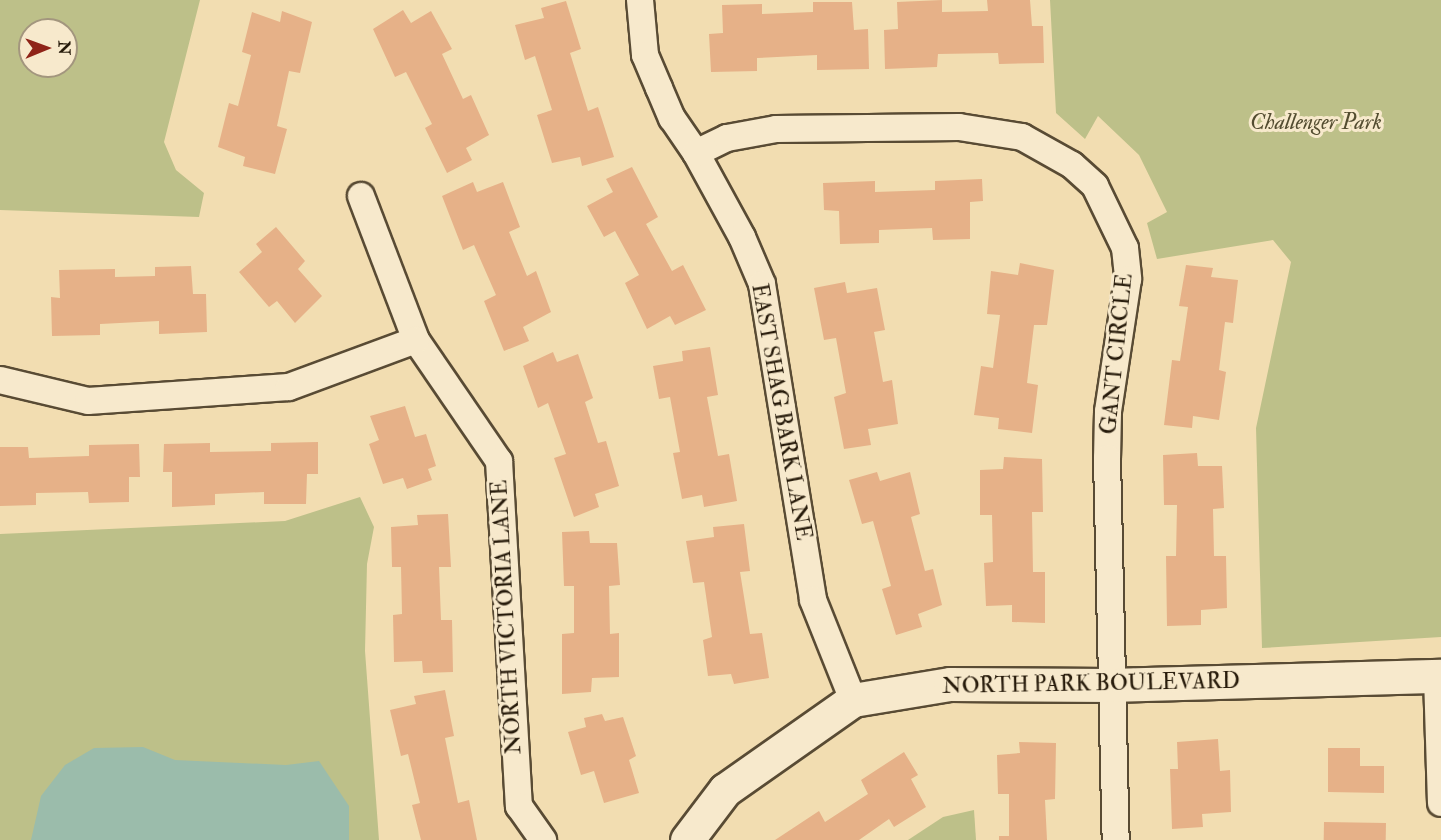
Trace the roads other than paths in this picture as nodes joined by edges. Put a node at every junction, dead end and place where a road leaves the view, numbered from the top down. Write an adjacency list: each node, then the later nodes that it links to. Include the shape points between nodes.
1 (640, 0): 2 (street, EAST SHAG BARK LANE, via 645,55 672,118)
2 (696, 153): 7 (street, GANT CIRCLE, via 727,138 776,129 959,127 1022,137 1072,165 1095,186 1125,248 1128,279 1108,412); 8 (street, EAST SHAG BARK LANE, via 742,237 762,284 813,600)
3 (361, 196): 4 (street, NORTH VICTORIA LANE)
4 (416, 340): 5 (street, via 289,387 88,401); 10 (street, NORTH VICTORIA LANE, via 499,461 519,806)
5 (0, 380)
6 (1439, 676): 7 (street, NORTH PARK BOULEVARD); 9 (street)
7 (1109, 685): 8 (street, NORTH PARK BOULEVARD, via 950,684); 12 (street, GANT CIRCLE)
8 (853, 700): 11 (street, NORTH PARK BOULEVARD, via 725,790)
9 (1441, 802)
10 (543, 840)
11 (687, 840)
12 (1116, 840)

